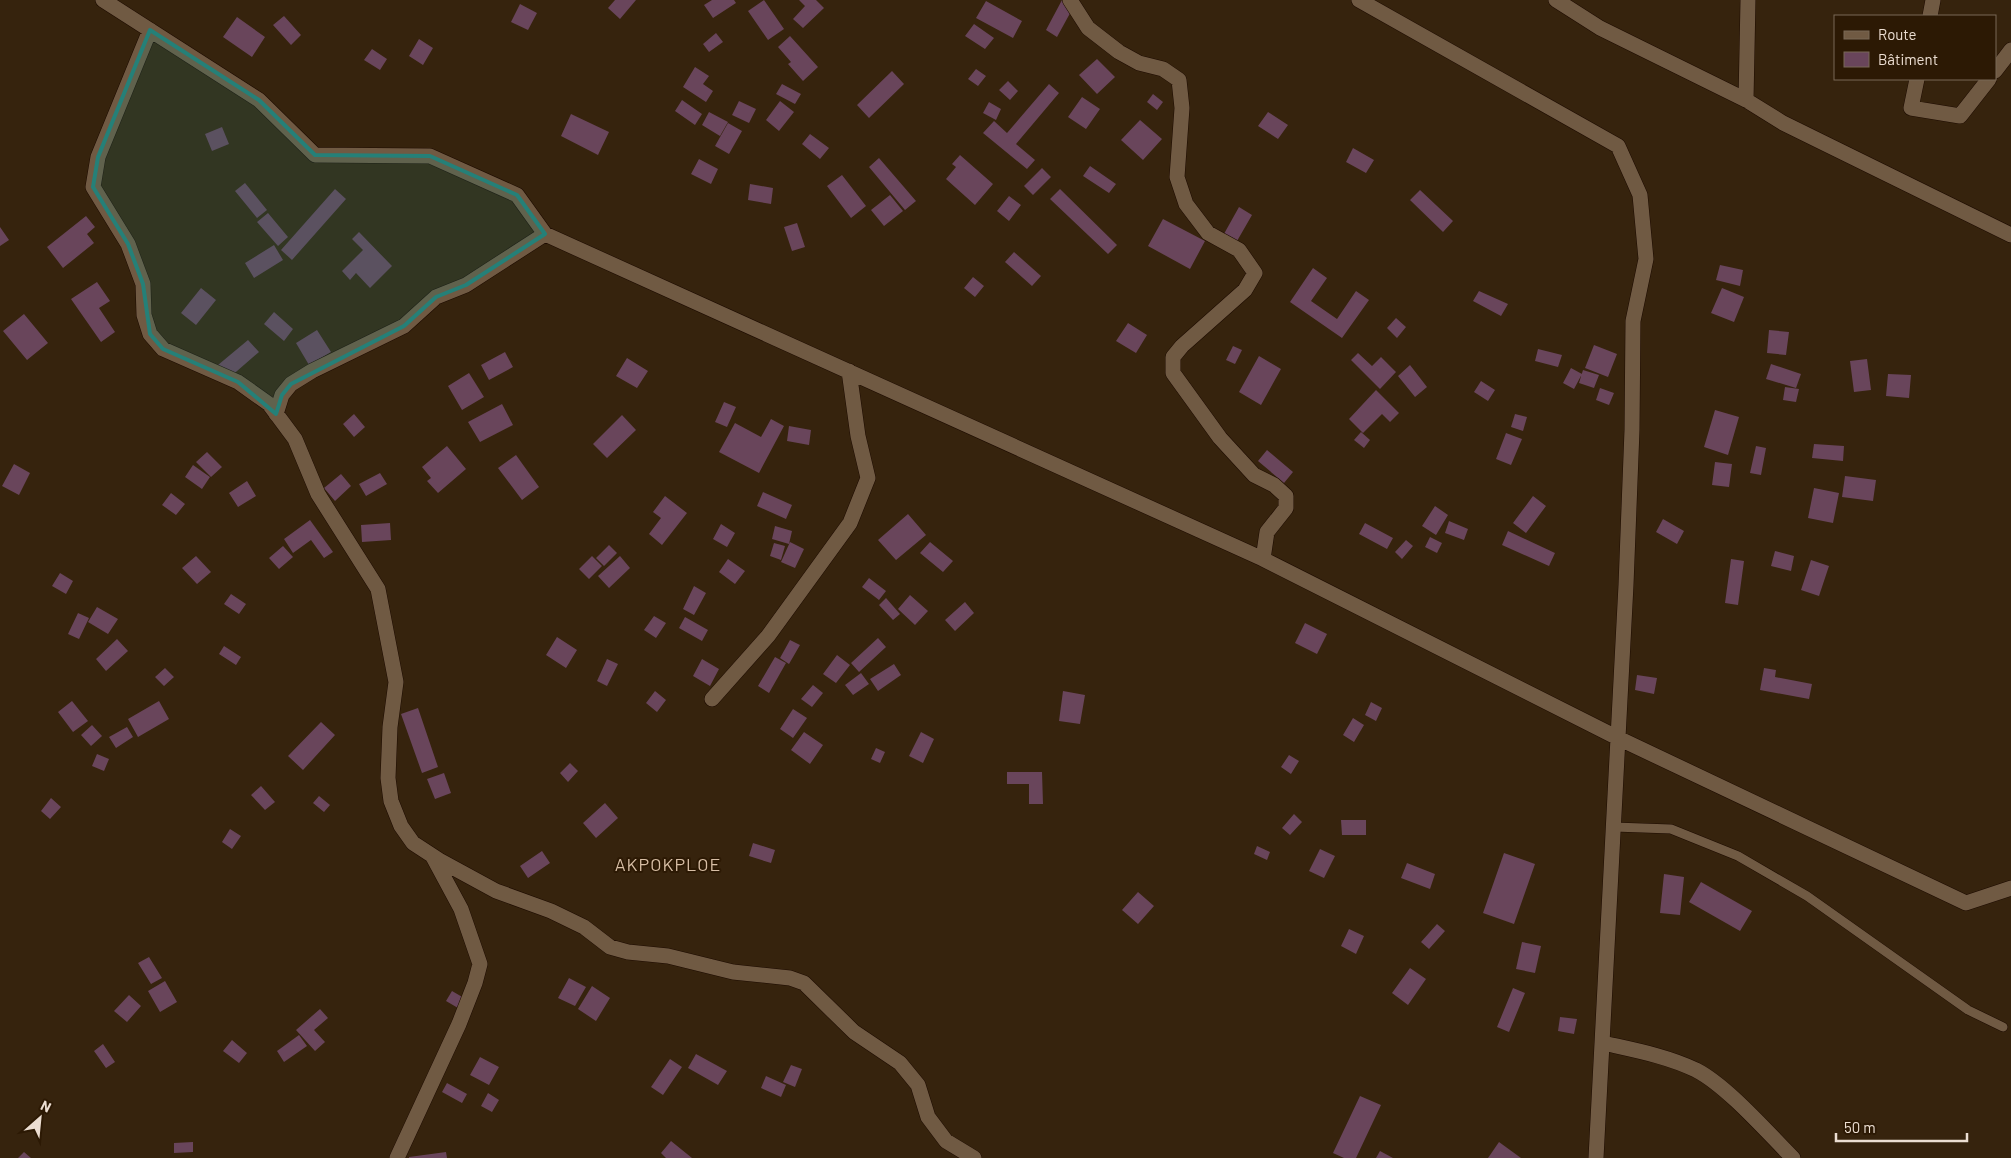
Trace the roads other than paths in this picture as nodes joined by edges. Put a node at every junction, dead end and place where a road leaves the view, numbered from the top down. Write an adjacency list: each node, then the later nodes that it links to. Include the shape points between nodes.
1 (103, 0): 8 (street)
2 (1070, 0): 18 (street, via 1088,28 1119,52 1139,63 1164,69 1179,80 1182,108 1177,177 1186,204 1208,233 1239,250 1255,273 1245,290 1182,346 1173,357 1173,373 1237,457 1254,475 1274,485 1286,496 1286,508 1266,532)
3 (1359, 0): 20 (street, via 1618,146 1640,196 1646,259 1632,321 1632,430)
4 (1556, 0): 13 (street, via 1600,28)
5 (1748, 0): 13 (street)
6 (1933, 0): 7 (street)
7 (1930, 15)
8 (150, 30): 14 (street, via 259,100 315,155 430,156 517,195); 17 (street, via 98,157 93,187 128,244 143,284 144,315 150,334 164,349 238,382 269,404)
9 (2011, 50): 10 (street)
10 (1996, 70)
11 (1917, 80): 12 (street, via 1911,108 1960,116)
12 (1988, 80)
13 (1746, 100): 15 (street, via 1783,123)
14 (545, 234): 16 (street); 17 (street, via 466,285 436,298 404,326 291,384 282,395)
15 (2011, 235)
16 (849, 371): 18 (street); 19 (street, via 858,436 868,478 850,523 768,636)
17 (276, 414): 22 (street, via 295,439 318,494 378,589 396,682 390,727 388,778 391,801 401,826 413,843)
18 (1263, 558): 20 (street)
19 (712, 699)
20 (1618, 738): 21 (street); 23 (street, via 1966,903)
21 (1614, 827): 24 (lane, via 1671,829 1738,856 1807,896 1968,1010); 25 (street)
22 (432, 856): 26 (street, via 461,909 480,964 459,1024); 27 (street, via 496,891 584,927 610,946 628,952 668,956 733,972 790,978 804,983 854,1032 900,1063 918,1086 928,1117 946,1141)
23 (2011, 888)
24 (2004, 1027)
25 (1603, 1043): 28 (street); 29 (street, via 1664,1058 1696,1071 1722,1089)
26 (397, 1158)
27 (974, 1158)
28 (1596, 1158)
29 (1793, 1158)

